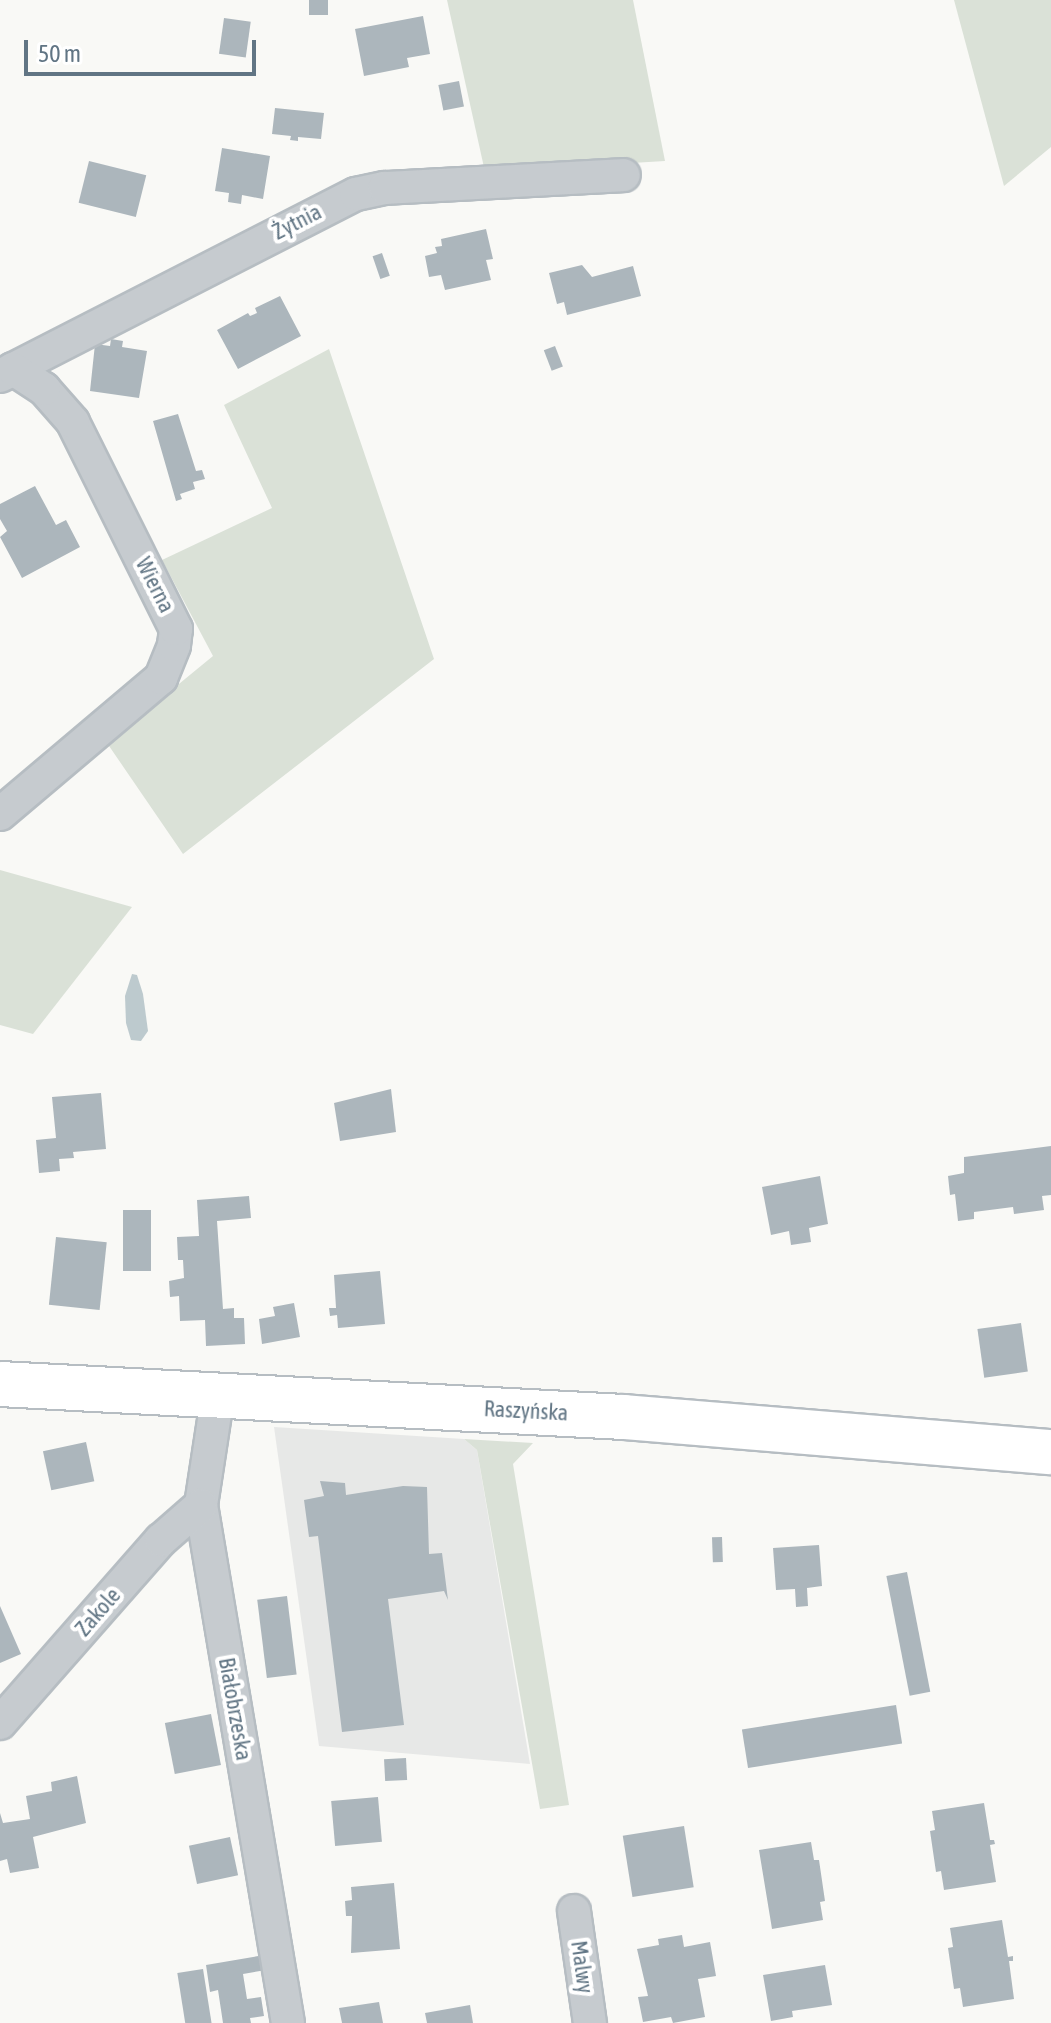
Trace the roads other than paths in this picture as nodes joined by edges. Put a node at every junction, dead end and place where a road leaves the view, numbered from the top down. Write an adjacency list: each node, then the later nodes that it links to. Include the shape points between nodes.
1 (624, 175): 2 (street, Żytnia, via 356,194)
2 (6, 373): 3 (street, Wierna, via 44,389 73,422 176,629 161,678)
3 (0, 814)
4 (0, 1384): 5 (street, Raszyńska)
5 (218, 1394): 6 (street, Raszyńska, via 623,1417); 7 (street, Białobrzeska)
6 (1051, 1452)
7 (201, 1505): 8 (street, Zakole, via 161,1540); 10 (street, Białobrzeska)
8 (0, 1723)
9 (574, 1911): 11 (street, Malwy)
10 (288, 2023)
11 (590, 2023)

